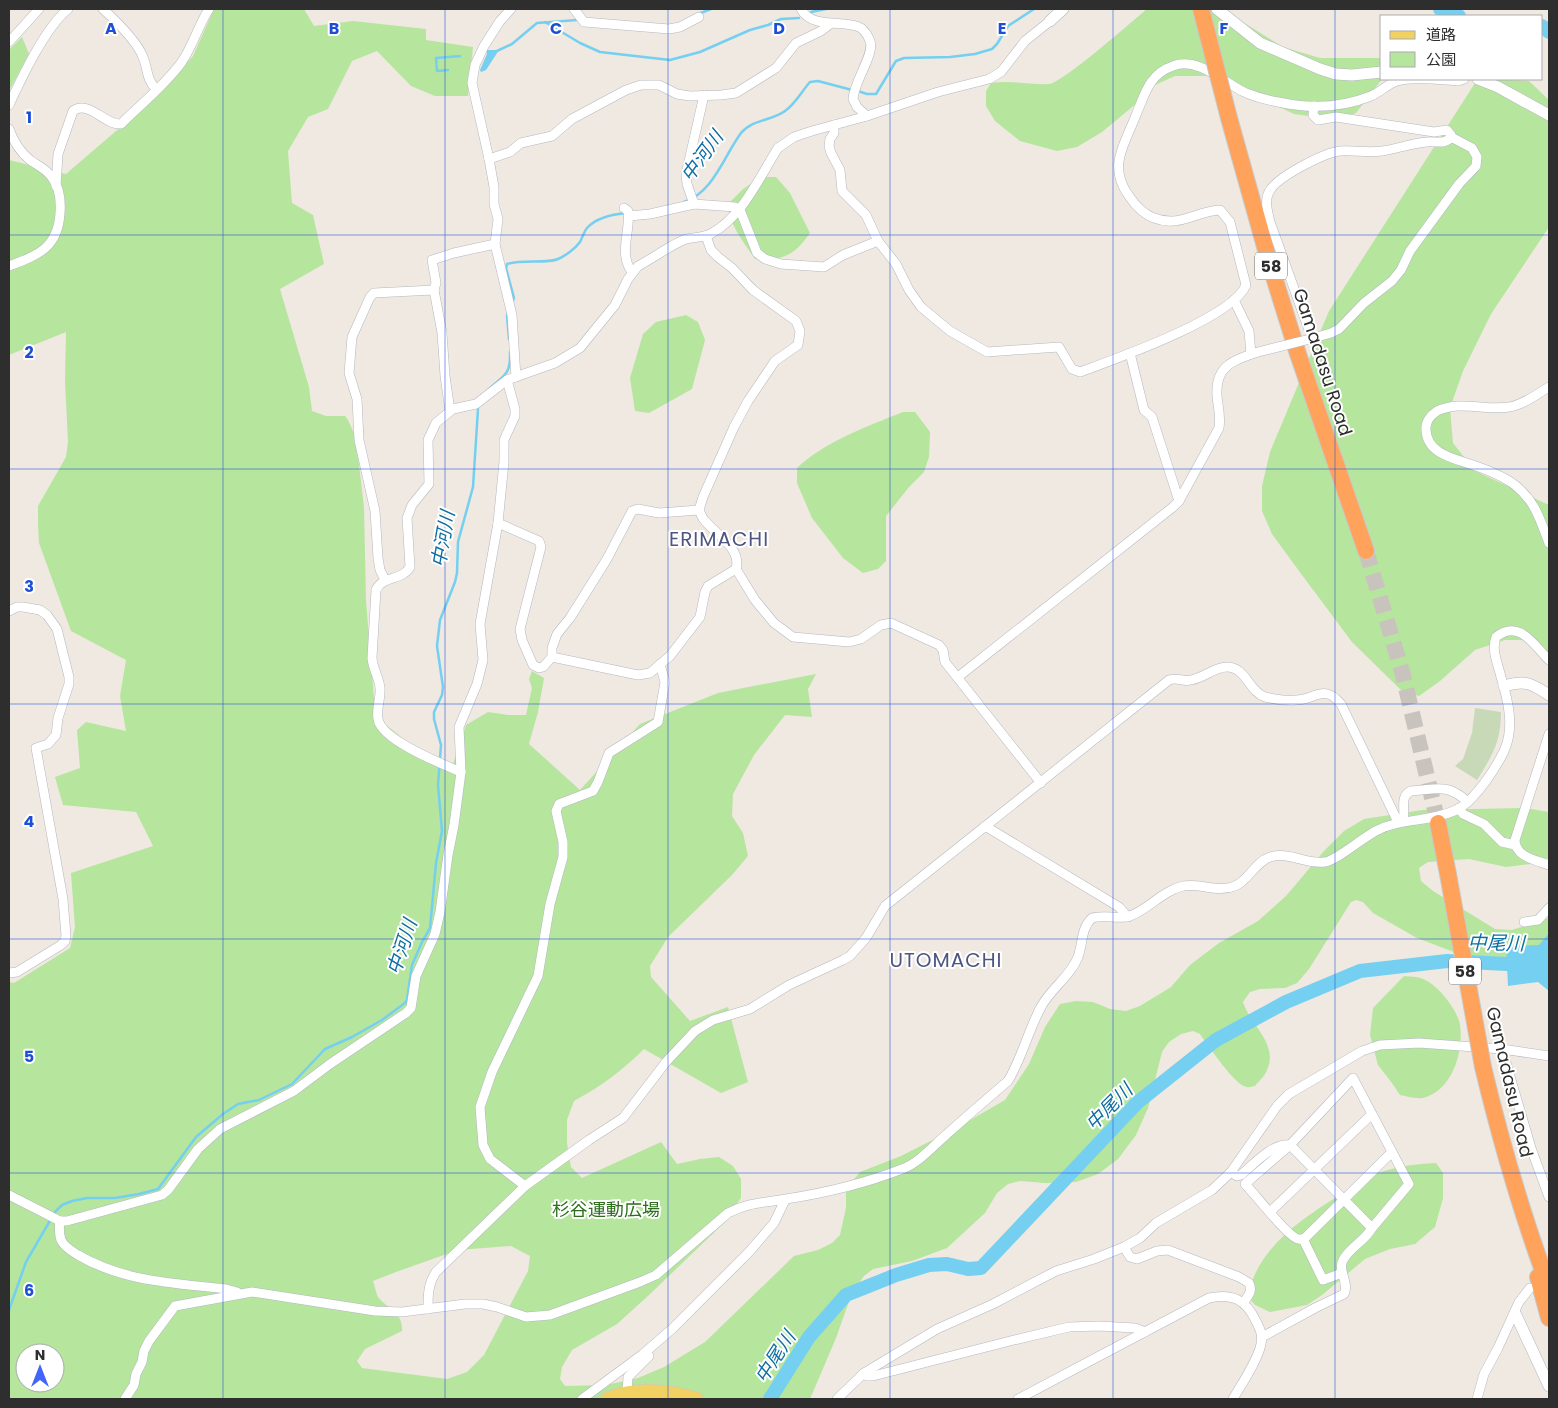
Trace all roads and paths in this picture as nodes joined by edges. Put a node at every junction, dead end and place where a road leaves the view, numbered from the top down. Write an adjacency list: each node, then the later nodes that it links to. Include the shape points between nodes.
1 (39, 9): 14 (street)
2 (68, 9): 22 (street, via 41,44)
3 (103, 9): 20 (street, via 142,56 148,77)
4 (209, 9): 20 (street, via 181,62)
5 (511, 9): 29 (street, via 484,46 472,76)
6 (574, 9): 11 (street, via 584,22 668,29)
7 (801, 9): 13 (street, via 808,16)
8 (1063, 9): 12 (street)
9 (1201, 9): 50 (highway, Gamadasu Road / 58, bridge, via 1269,261)
10 (1217, 9): 15 (street, via 1260,43 1320,69 1352,75)
11 (699, 17)
12 (1050, 21): 25 (street, via 1025,41 1001,72 989,79 923,96)
13 (830, 24): 21 (street, via 796,43 776,68 736,92); 25 (street, via 860,28 870,42 870,53 853,95 854,103)
14 (9, 42)
15 (1380, 72)
16 (1400, 80): 18 (street)
17 (1400, 80): 23 (street, via 1353,103)
18 (1461, 80)
19 (1480, 80): 24 (street)
20 (156, 89): 30 (street, via 119,125 81,107 75,108 58,154)
21 (704, 95): 29 (street, via 684,95 659,85 641,85 572,120 552,136 521,143 510,152); 31 (street, via 686,174)
22 (9, 105)
23 (1314, 106): 28 (street, via 1318,120 1336,117 1434,132 1447,130); 39 (street, via 1260,98 1201,68 1185,64 1174,65 1158,75 1145,90 1120,153 1119,177 1123,188 1133,202 1154,218 1179,222 1211,210 1225,214 1230,222 1246,285)
24 (1549, 115)
25 (867, 116): 26 (street)
26 (834, 126): 32 (street, via 794,137 778,148); 34 (street, via 830,146 840,170 842,192 866,215)
27 (9, 129): 30 (street, via 24,155 47,171)
28 (1452, 137): 40 (street, via 1472,148 1477,157 1476,166 1453,192 1392,281 1364,303 1340,329); 40 (street, via 1443,143 1426,142 1380,152 1332,152 1294,171 1269,192 1270,222)
29 (489, 159): 35 (street, via 498,220)
30 (56, 186): 36 (street, via 61,202 58,232 52,242 33,257)
31 (693, 201): 32 (street); 37 (street, via 650,214 627,212 625,246)
32 (740, 210): 33 (street); 34 (street, via 757,252 765,259 781,264 824,267 843,255)
33 (706, 236): 37 (street, via 686,240); 47 (street, via 711,250 754,290 796,321 800,331 798,345 774,361 748,402)
34 (878, 241): 41 (street, via 896,264 921,307 950,331 987,352 1059,348 1072,369 1080,372)
35 (495, 244): 38 (street, via 432,260); 43 (street, via 510,308)
36 (9, 266)
37 (632, 272): 43 (street, via 615,305 580,348 555,363)
38 (434, 290): 45 (street); 52 (street, via 374,293 356,327 351,345 349,373 357,399 359,440 374,502 378,558)
39 (1234, 300): 41 (street, via 1193,327); 42 (street, via 1249,331)
40 (1311, 338): 42 (street, bridge)
41 (1130, 353): 46 (street, via 1144,410 1152,417)
42 (1255, 353): 46 (street, via 1228,364 1219,377 1219,428)
43 (512, 378): 45 (street, via 476,404); 48 (street, via 515,416 504,440)
44 (1549, 386): 49 (street, via 1511,407 1472,406 1440,410 1426,424 1429,442 1444,455 1481,468 1516,486 1536,509)
45 (450, 411): 52 (street, via 430,432 429,484 412,505 407,518 410,566 404,574)
46 (1179, 501): 57 (street)
47 (699, 510): 51 (street, via 736,557); 54 (street, via 632,511 607,559 557,634)
48 (498, 523): 54 (street, via 541,543 520,630 534,667 543,667); 61 (street, via 480,624 483,660 460,727)
49 (1549, 543)
50 (1366, 551)
51 (736, 570): 56 (street, via 708,586 700,617); 57 (street, via 774,623 793,637 849,642 891,623 939,644 945,662)
52 (385, 580): 61 (street, via 375,594 372,643 373,666 381,691 380,726 390,737)
53 (9, 611): 73 (street, via 23,607 40,610 47,615 57,629 69,684 56,735 48,744 36,748 63,899 65,941 17,972)
54 (552, 657): 56 (street, via 638,675 650,673)
55 (1549, 660): 58 (street, via 1522,633 1501,633 1496,636 1494,649)
56 (660, 664): 81 (street, via 665,682 658,722 609,753 593,790 560,804 556,811 563,857 550,904 538,976 492,1072 480,1107 483,1145 490,1159)
57 (958, 677): 62 (street)
58 (1504, 686): 59 (street, via 1524,682); 63 (street, via 1509,716 1507,743 1484,783)
59 (1549, 695)
60 (1549, 734): 68 (street, via 1517,829)
61 (461, 772): 87 (street, via 437,926 416,976 413,1002 406,1013 294,1091 220,1129 198,1149 162,1195 75,1219)
62 (1040, 783): 65 (street, via 1169,680 1193,680 1227,667 1238,670 1264,697 1295,700 1327,694 1337,699); 67 (street)
63 (1468, 802): 64 (street); 65 (street, via 1449,789 1411,791 1404,798 1405,815)
64 (1459, 808): 65 (street); 68 (street, via 1463,814 1484,824 1502,842)
65 (1401, 822): 71 (street, via 1359,840 1333,860 1318,862 1285,855 1271,856 1235,886 1179,887)
66 (1438, 823): 89 (highway, Gamadasu Road / 58, bridge, via 1483,1067)
67 (985, 826): 71 (street, via 1119,907); 81 (street, via 885,906 866,938 850,956 789,985 750,1009 713,1020 695,1031 666,1062 623,1118)
68 (1515, 845): 69 (street, via 1526,857)
69 (1549, 865)
70 (1549, 908): 72 (street, via 1538,920)
71 (1128, 917): 85 (street, via 1098,916 1088,922 1071,970 1042,1004 1008,1081 926,1153 902,1169)
72 (1524, 922)
73 (9, 973)
74 (1502, 1049): 75 (street); 80 (street, via 1419,1043 1380,1045 1362,1051 1289,1094); 83 (street)
75 (1549, 1056)
76 (1372, 1114): 77 (street, via 1353,1078); 78 (street); 79 (street)
77 (1290, 1145): 79 (street); 80 (street, via 1275,1148 1242,1175); 86 (street, via 1245,1184)
78 (1392, 1152): 84 (street); 88 (street, via 1409,1184)
79 (1314, 1169): 84 (street); 86 (street)
80 (1231, 1172): 91 (street, via 1212,1190 1156,1223)
81 (525, 1186): 97 (street, via 436,1272 428,1290)
82 (9, 1195): 87 (street)
83 (1549, 1197)
84 (1344, 1199): 88 (street); 90 (street)
85 (785, 1200): 97 (street, via 757,1202 738,1208 656,1275 550,1315 526,1317 483,1304); 100 (street, via 774,1223 749,1252)
86 (1270, 1212): 90 (street, via 1296,1239)
87 (54, 1219): 95 (street, via 64,1245 104,1268 146,1280)
88 (1372, 1228): 92 (street, via 1343,1260)
89 (1528, 1228): 93 (highway, Gamadasu Road / 58); 99 (highway)
90 (1304, 1239): 92 (street, via 1323,1280)
91 (1124, 1247): 96 (street, via 1133,1258 1168,1250 1239,1277 1249,1283 1251,1289); 103 (street, via 1056,1271 936,1329)
92 (1342, 1273): 102 (street, via 1346,1286 1344,1294)
93 (1549, 1287)
94 (1530, 1288): 98 (street)
95 (240, 1293): 97 (street, via 263,1292 375,1311); 106 (street, via 175,1306 149,1340 134,1385)
96 (1244, 1302): 101 (street, via 1232,1297 1209,1298); 102 (street)
97 (428, 1309)
98 (1515, 1313): 104 (street); 113 (street, via 1484,1374)
99 (1549, 1318)
100 (672, 1328): 105 (street, via 672,1335 632,1372 626,1383); 107 (street)
101 (1145, 1332): 103 (street, via 1135,1328 1069,1327 873,1376); 111 (street)
102 (1262, 1337): 112 (street, via 1261,1346)
103 (864, 1373): 110 (street)
104 (1549, 1386)
105 (627, 1393): 108 (main road); 109 (main road, via 658,1391)
106 (125, 1399)
107 (582, 1399)
108 (608, 1399)
109 (696, 1399)
110 (837, 1399)
111 (1018, 1399)
112 (1233, 1399)
113 (1478, 1399)

